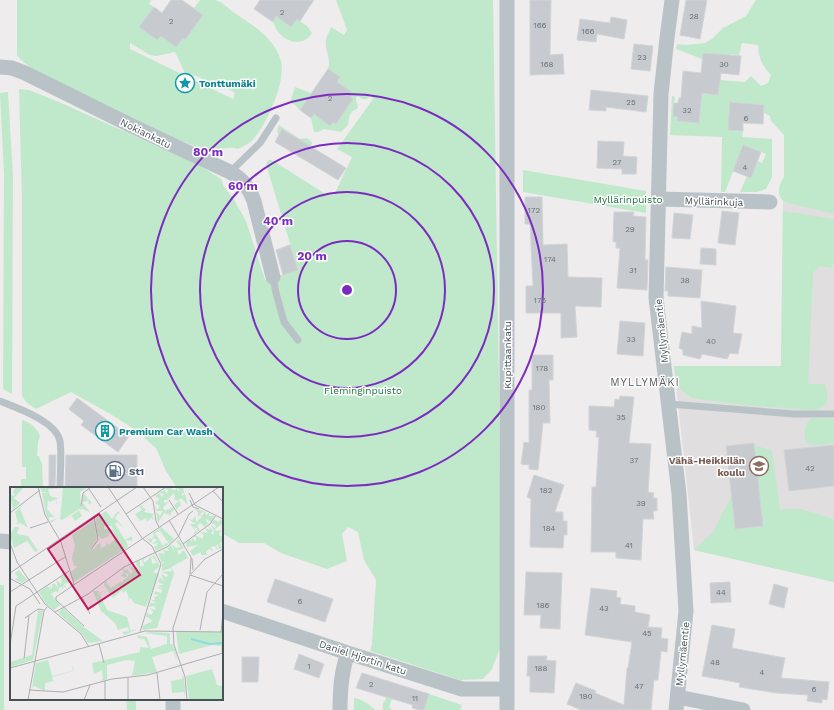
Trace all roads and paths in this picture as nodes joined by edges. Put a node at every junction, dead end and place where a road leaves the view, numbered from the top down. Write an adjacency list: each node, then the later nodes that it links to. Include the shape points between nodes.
1 (507, 0): 18 (street, Kupittaankatu)
2 (672, 0): 6 (street, Myllymäentie, via 661,94)
3 (0, 67): 5 (street, Nokiankatu, via 25,73)
4 (276, 118): 5 (lane, via 260,143)
5 (230, 172): 8 (street, Nokiankatu, via 240,178 250,190)
6 (658, 199): 7 (street, Myllärinkuja); 11 (street, Myllymäentie, via 656,298)
7 (770, 202)
8 (273, 277): 9 (lane, via 284,322)
9 (298, 340)
10 (0, 401): 13 (lane, via 39,419 56,432 60,441)
11 (669, 404): 12 (lane, via 794,414); 19 (street, Myllymäentie, via 679,494 686,611)
12 (834, 414)
13 (60, 487)
14 (0, 541): 15 (street)
15 (10, 542)
16 (223, 611): 17 (street, Daniel Hjortin katu)
17 (348, 653): 18 (street, Daniel Hjortin katu, via 462,689); 20 (street, via 340,687)
18 (507, 689): 21 (street, Kupittaankatu)
19 (677, 704): 22 (street)
20 (340, 710)
21 (507, 710)
22 (743, 710)

